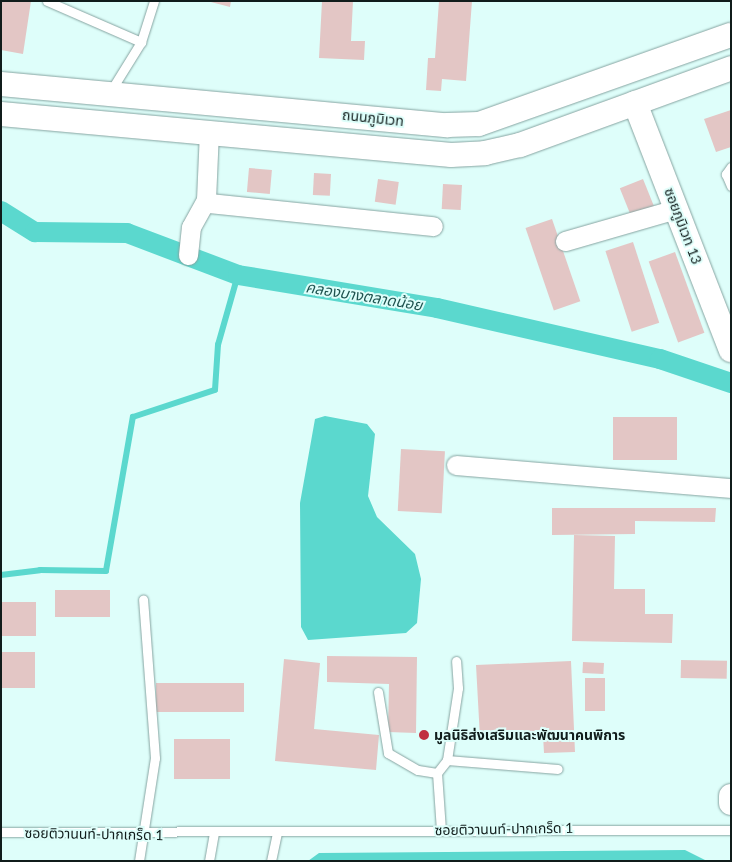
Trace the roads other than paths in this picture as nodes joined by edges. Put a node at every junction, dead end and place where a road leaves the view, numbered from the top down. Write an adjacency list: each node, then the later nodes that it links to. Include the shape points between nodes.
1 (47, 1): 4 (lane)
2 (154, 1): 4 (lane)
3 (731, 35): 7 (street, ถนนภูมิเวท, via 479,124 446,125)
4 (141, 42): 7 (lane)
5 (731, 68): 8 (street, ถนนภูมิเวท)
6 (1, 84): 7 (street, ถนนภูมิเวท)
7 (110, 92)
8 (636, 103): 10 (street, ถนนภูมิเวท, via 485,153 451,155); 14 (street, ซอยภูมิเวท 13)
9 (1, 114): 10 (street, ถนนภูมิเวท)
10 (209, 131): 13 (street)
11 (731, 166): 12 (lane, via 726,174)
12 (731, 186)
13 (206, 200): 15 (street); 17 (street, via 191,227)
14 (676, 209): 16 (street); 18 (street, ซอยภูมิเวท 13)
15 (433, 226)
16 (565, 241)
17 (188, 255)
18 (731, 350)
19 (456, 465): 20 (street)
20 (731, 488)
21 (142, 599): 34 (lane, via 155,758)
22 (456, 661): 24 (lane, via 458,688)
23 (378, 692): 26 (lane, via 388,753 418,770)
24 (447, 760): 25 (lane); 26 (lane)
25 (558, 769)
26 (437, 773): 29 (lane)
27 (731, 796): 28 (street)
28 (731, 803)
29 (441, 830): 30 (lane, ซอยติวานนท์-ปากเกร็ด 1); 32 (lane, ซอยติวานนท์-ปากเกร็ด 1)
30 (731, 830)
31 (1, 832): 34 (lane, ซอยติวานนท์-ปากเกร็ด 1)
32 (277, 832): 33 (lane, ซอยติวานนท์-ปากเกร็ด 1); 37 (lane)
33 (214, 834): 34 (lane, ซอยติวานนท์-ปากเกร็ด 1); 36 (lane)
34 (143, 835): 35 (lane)
35 (139, 861)
36 (209, 861)
37 (271, 861)

